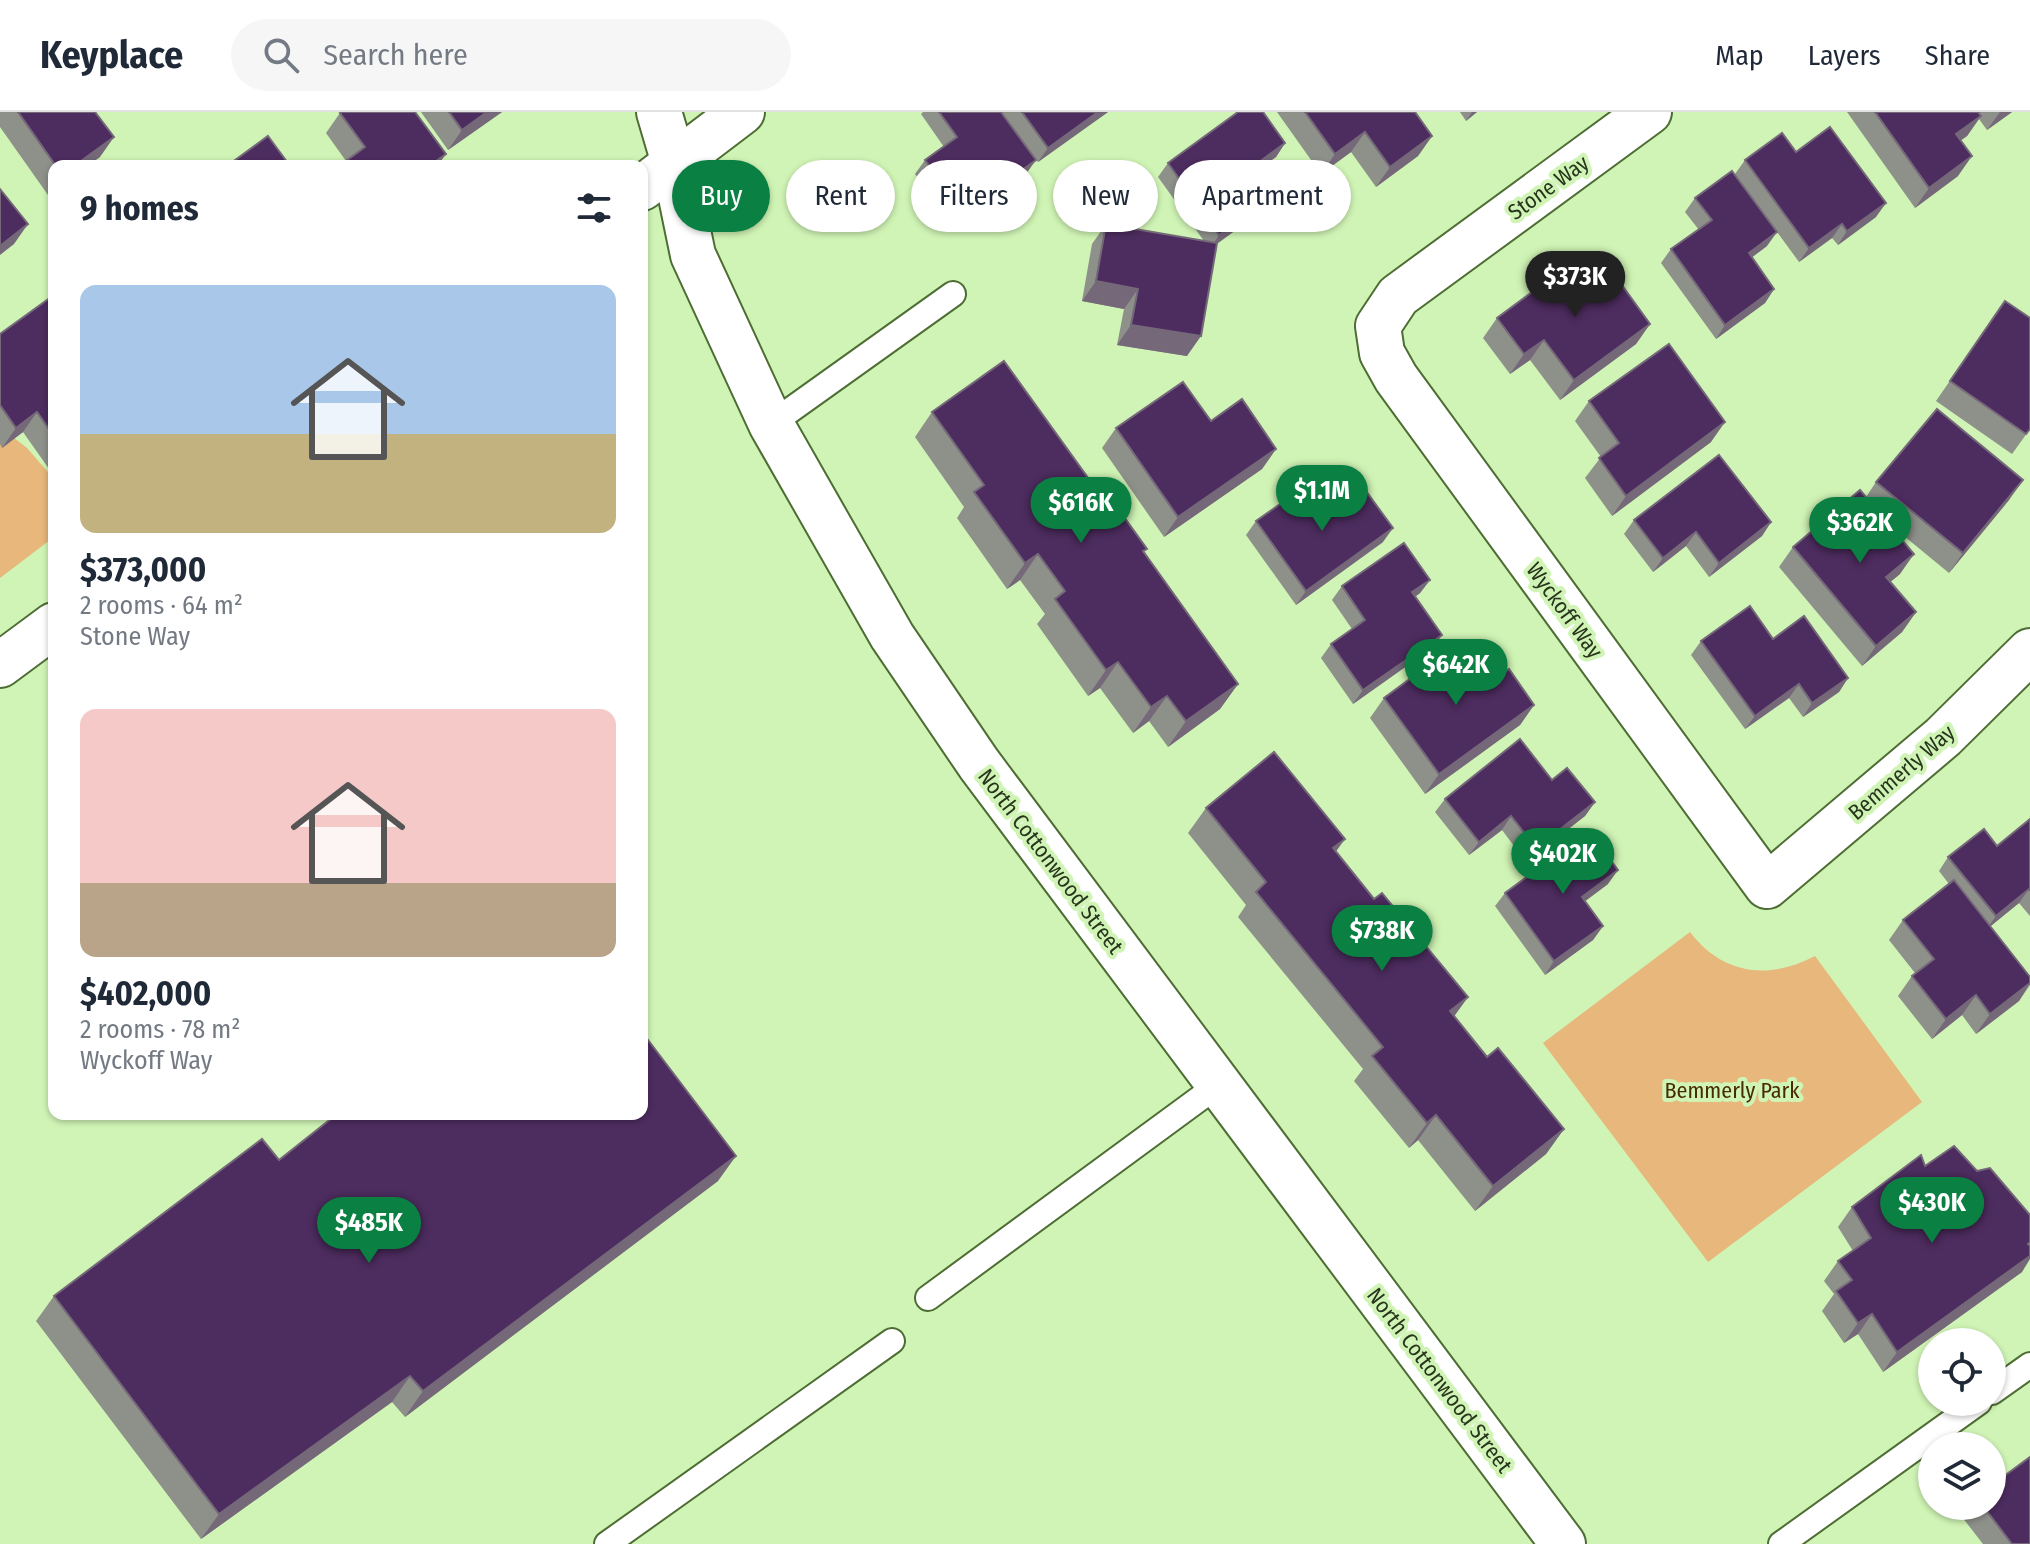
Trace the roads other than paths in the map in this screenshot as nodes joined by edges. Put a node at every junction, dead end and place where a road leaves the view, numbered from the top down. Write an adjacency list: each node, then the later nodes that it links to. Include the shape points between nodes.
1 (659, 112): 4 (street, North Cottonwood Street)
2 (742, 112): 4 (street)
3 (1649, 112): 6 (street, Stone Way, via 1398,296)
4 (658, 176): 7 (street, North Cottonwood Street)
5 (953, 294): 7 (lane)
6 (1378, 326): 11 (street, Wyckoff Way, via 1382,353 1396,378)
7 (771, 424): 12 (street, North Cottonwood Street, via 892,636 970,751)
8 (48, 629): 10 (street)
9 (2030, 651): 11 (street, Bemmerly Way, via 1943,737)
10 (0, 665)
11 (1767, 886)
12 (1218, 1085): 13 (lane); 19 (street, North Cottonwood Street)
13 (928, 1298)
14 (892, 1341): 18 (lane)
15 (2030, 1365): 16 (lane)
16 (2006, 1382)
17 (1959, 1416): 20 (lane)
18 (607, 1544)
19 (1563, 1544)
20 (1781, 1544)

